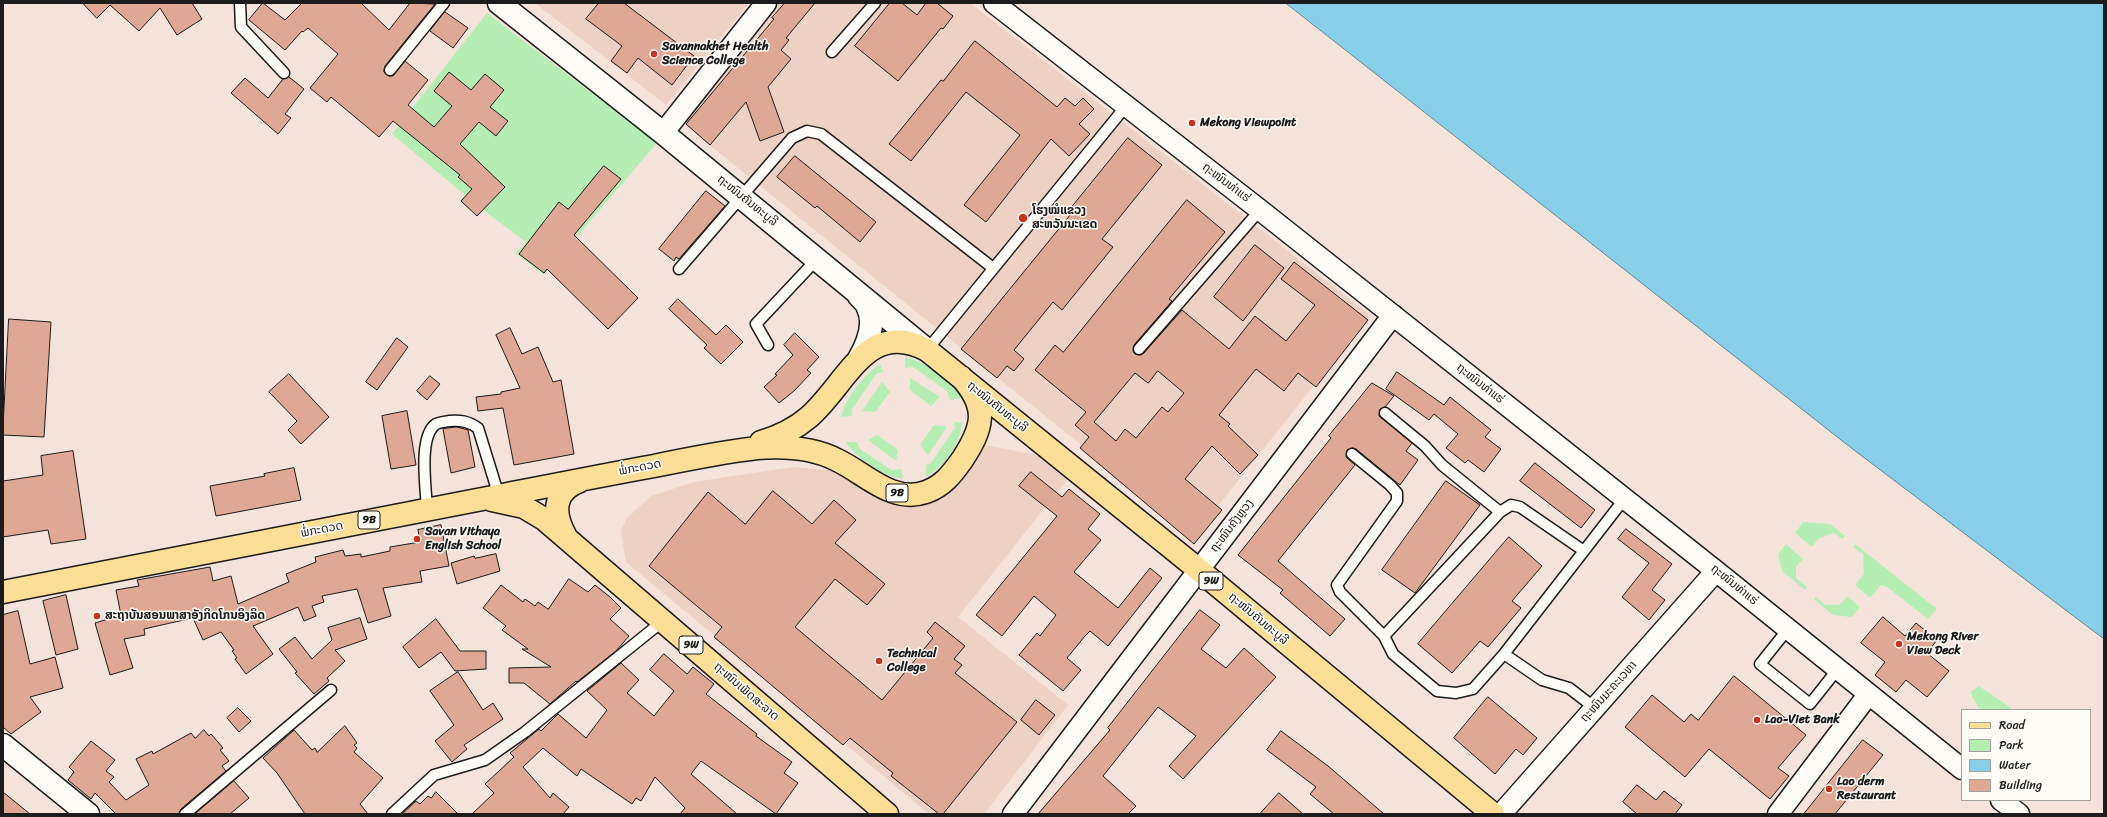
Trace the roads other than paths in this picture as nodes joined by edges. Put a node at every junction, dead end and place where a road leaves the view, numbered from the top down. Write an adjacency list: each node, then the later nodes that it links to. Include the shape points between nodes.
1 (240, 3): 9 (lane, via 241,27)
2 (444, 3): 8 (lane)
3 (499, 3): 11 (street, ຖະໜົນຄັນທະບູລີ)
4 (766, 3): 11 (street)
5 (874, 3): 7 (lane)
6 (994, 3): 10 (street, ຖະໜົນທ່າແຮ່)
7 (832, 52)
8 (390, 70)
9 (284, 73)
10 (1126, 106): 13 (street, ຖະໜົນທ່າແຮ່); 15 (lane)
11 (663, 133): 12 (street, ຖະໜົນຄັນທະບູລີ)
12 (741, 197): 14 (street, ຖະໜົນຄັນທະບູລີ); 15 (lane, via 792,138 807,131 821,134); 16 (lane)
13 (1260, 210): 18 (street, ຖະໜົນທ່າແຮ່); 20 (lane)
14 (817, 259): 17 (street, ຖະໜົນຄັນທະບູລີ); 19 (lane, via 756,324)
15 (992, 268): 21 (lane)
16 (679, 269)
17 (853, 288): 21 (street, ຖະໜົນຄັນທະບູລີ); 22 (street, via 868,308 870,319 868,340)
18 (1393, 315): 29 (street, ຖະໜົນທ່າແຮ່); 34 (street, ຖະໜົນຄັງຫຼວງ)
19 (768, 345)
20 (1139, 349)
21 (927, 350): 22 (main road, 9B, via 914,343 888,341 870,349); 23 (main road, ຖະໜົນຄັນທະບູລີ / 9W)
22 (859, 359): 25 (main road, 9B, via 829,396 803,421 773,439)
23 (961, 377): 25 (main road, 9B, via 979,404 981,419 978,434 950,477 938,487 924,493 908,495 893,492 836,459 791,446); 34 (main road, ຖະໜົນຄັນທະບູລີ / 9W)
24 (1385, 413): 31 (lane, via 1425,446 1442,465)
25 (735, 450): 27 (main road, ພໍ່ກະດວດ / 9B)
26 (1352, 454): 39 (lane, via 1397,493 1397,501 1338,585 1340,592)
27 (585, 479): 28 (main road, ພໍ່ກະດວດ / 9B); 32 (main road, via 566,489 556,506 557,517)
28 (491, 497): 30 (main road, ພໍ່ກະດວດ / 9B); 30 (lane, via 478,428 470,422 458,420 438,423 432,428 425,446); 32 (main road, ຖະໜົນເພັດສະລາດ / 9W, via 524,507)
29 (1625, 498): 33 (lane); 35 (street, ຖະໜົນທ່າແຮ່)
30 (427, 508): 36 (main road, ພໍ່ກະດວດ / 9B)
31 (1500, 512): 33 (lane, via 1510,505 1520,507); 39 (lane)
32 (566, 537): 37 (main road, ຖະໜົນເພັດສະລາດ / 9W)
33 (1584, 551): 40 (lane)
34 (1199, 570): 52 (street, ຖະໜົນຄັງຫຼວງ); 53 (main road, ຖະໜົນຄັນທະບູລີ / 9W)
35 (1716, 571): 38 (street, ຖະໜົນທ່າແຮ່); 44 (street, ຖະໜົນມະຄະເວຫາ)
36 (3, 592)
37 (663, 621): 50 (lane, via 525,732 486,760 434,775); 51 (main road, ຖະໜົນເພັດສະລາດ / 9W)
38 (1788, 629): 41 (street, ຖະໜົນທ່າແຮ່); 41 (lane, via 1760,664 1810,704)
39 (1384, 636): 40 (lane, via 1393,654 1438,691 1456,693 1473,689)
40 (1504, 654): 44 (lane, via 1542,680 1569,688)
41 (1837, 670): 43 (street, ຖະໜົນທ່າແຮ່)
42 (331, 690): 49 (lane)
43 (1868, 695): 46 (street, ຖະໜົນທ່າແຮ່); 55 (street)
44 (1595, 708): 54 (street, ຖະໜົນມະຄະເວຫາ)
45 (3, 745): 48 (street)
46 (1961, 768)
47 (2002, 801): 56 (street)
48 (88, 814)
49 (185, 814)
50 (392, 814)
51 (887, 814)
52 (1013, 814)
53 (1492, 814)
54 (1501, 814)
55 (1778, 814)
56 (2019, 814)

